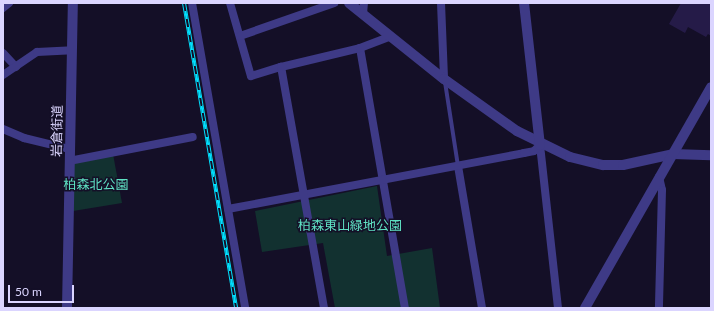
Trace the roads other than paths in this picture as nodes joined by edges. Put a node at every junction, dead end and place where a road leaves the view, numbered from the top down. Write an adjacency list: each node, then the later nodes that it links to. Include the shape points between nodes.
1 (9, 3): 10 (street)
2 (73, 3): 15 (street, 岩倉街道)
3 (193, 3): 33 (street)
4 (230, 3): 12 (street)
5 (334, 3): 12 (street)
6 (348, 3): 11 (street)
7 (364, 3): 11 (street)
8 (441, 3): 20 (street)
9 (524, 3): 24 (street)
10 (3, 8)
11 (363, 14): 13 (street)
12 (240, 36): 18 (street, via 251,76)
13 (390, 36): 14 (street); 20 (street)
14 (360, 48): 18 (street); 31 (street)
15 (72, 50): 17 (street, via 37,52); 25 (street, 岩倉街道)
16 (3, 53): 17 (street)
17 (16, 67): 19 (street)
18 (281, 67): 32 (street)
19 (3, 75)
20 (444, 79): 24 (street); 29 (lane)
21 (711, 86): 26 (street)
22 (3, 129): 25 (street, via 24,138)
23 (193, 137): 28 (street)
24 (540, 145): 26 (street, via 570,157 603,165 623,165); 29 (street, via 534,151); 39 (street)
25 (69, 149): 28 (street, 岩倉街道)
26 (673, 154): 27 (street); 30 (street)
27 (711, 155)
28 (69, 161): 34 (street, 岩倉街道)
29 (458, 166): 31 (street); 38 (street)
30 (659, 177): 40 (street); 41 (street, via 662,190)
31 (383, 182): 32 (street); 37 (street)
32 (304, 195): 33 (street); 36 (street)
33 (228, 209): 35 (street)
34 (67, 308)
35 (245, 308)
36 (324, 308)
37 (405, 308)
38 (482, 308)
39 (557, 308)
40 (584, 308)
41 (659, 308)

